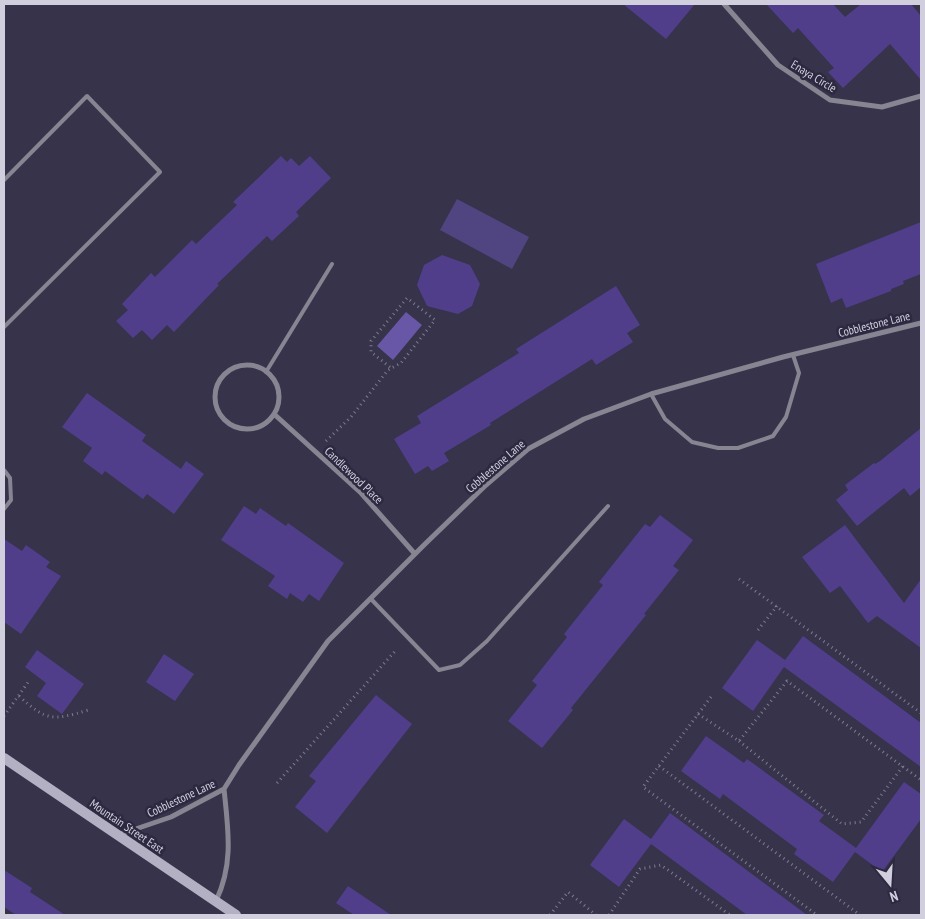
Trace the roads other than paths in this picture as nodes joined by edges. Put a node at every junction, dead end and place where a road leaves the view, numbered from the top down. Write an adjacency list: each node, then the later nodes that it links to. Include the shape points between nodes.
1 (724, 4): 2 (street, Enaya Circle, via 778,65 830,100 882,107)
2 (921, 96)
3 (4, 180): 6 (lane, via 87,96 160,172)
4 (332, 264): 8 (lane)
5 (921, 323): 7 (street, Cobblestone Lane)
6 (4, 327)
7 (793, 355): 9 (street, Cobblestone Lane); 9 (lane, via 799,373 786,417 772,436 738,448 718,448 692,442 665,419)
8 (266, 372): 10 (street, via 275,380 279,391); 10 (street, via 252,366 234,368 226,373 218,385 218,411 231,425 250,429 259,427)
9 (651, 394): 14 (street, Cobblestone Lane, via 584,419 528,448)
10 (274, 414): 14 (street, Candlewood Place, via 361,493)
11 (4, 470): 13 (lane, via 10,478 11,500)
12 (608, 506): 15 (lane, via 487,641 460,665 439,670)
13 (4, 509)
14 (415, 554): 15 (street, Cobblestone Lane)
15 (371, 599): 17 (street, Cobblestone Lane, via 328,641)
16 (4, 758): 18 (main road, Mountain Street East)
17 (224, 789): 18 (street, Cobblestone Lane, via 171,817); 19 (street, Cobblestone Lane, via 229,848 224,884)
18 (117, 835): 19 (main road, Mountain Street East)
19 (216, 902): 20 (main road, Mountain Street East)
20 (236, 915)

